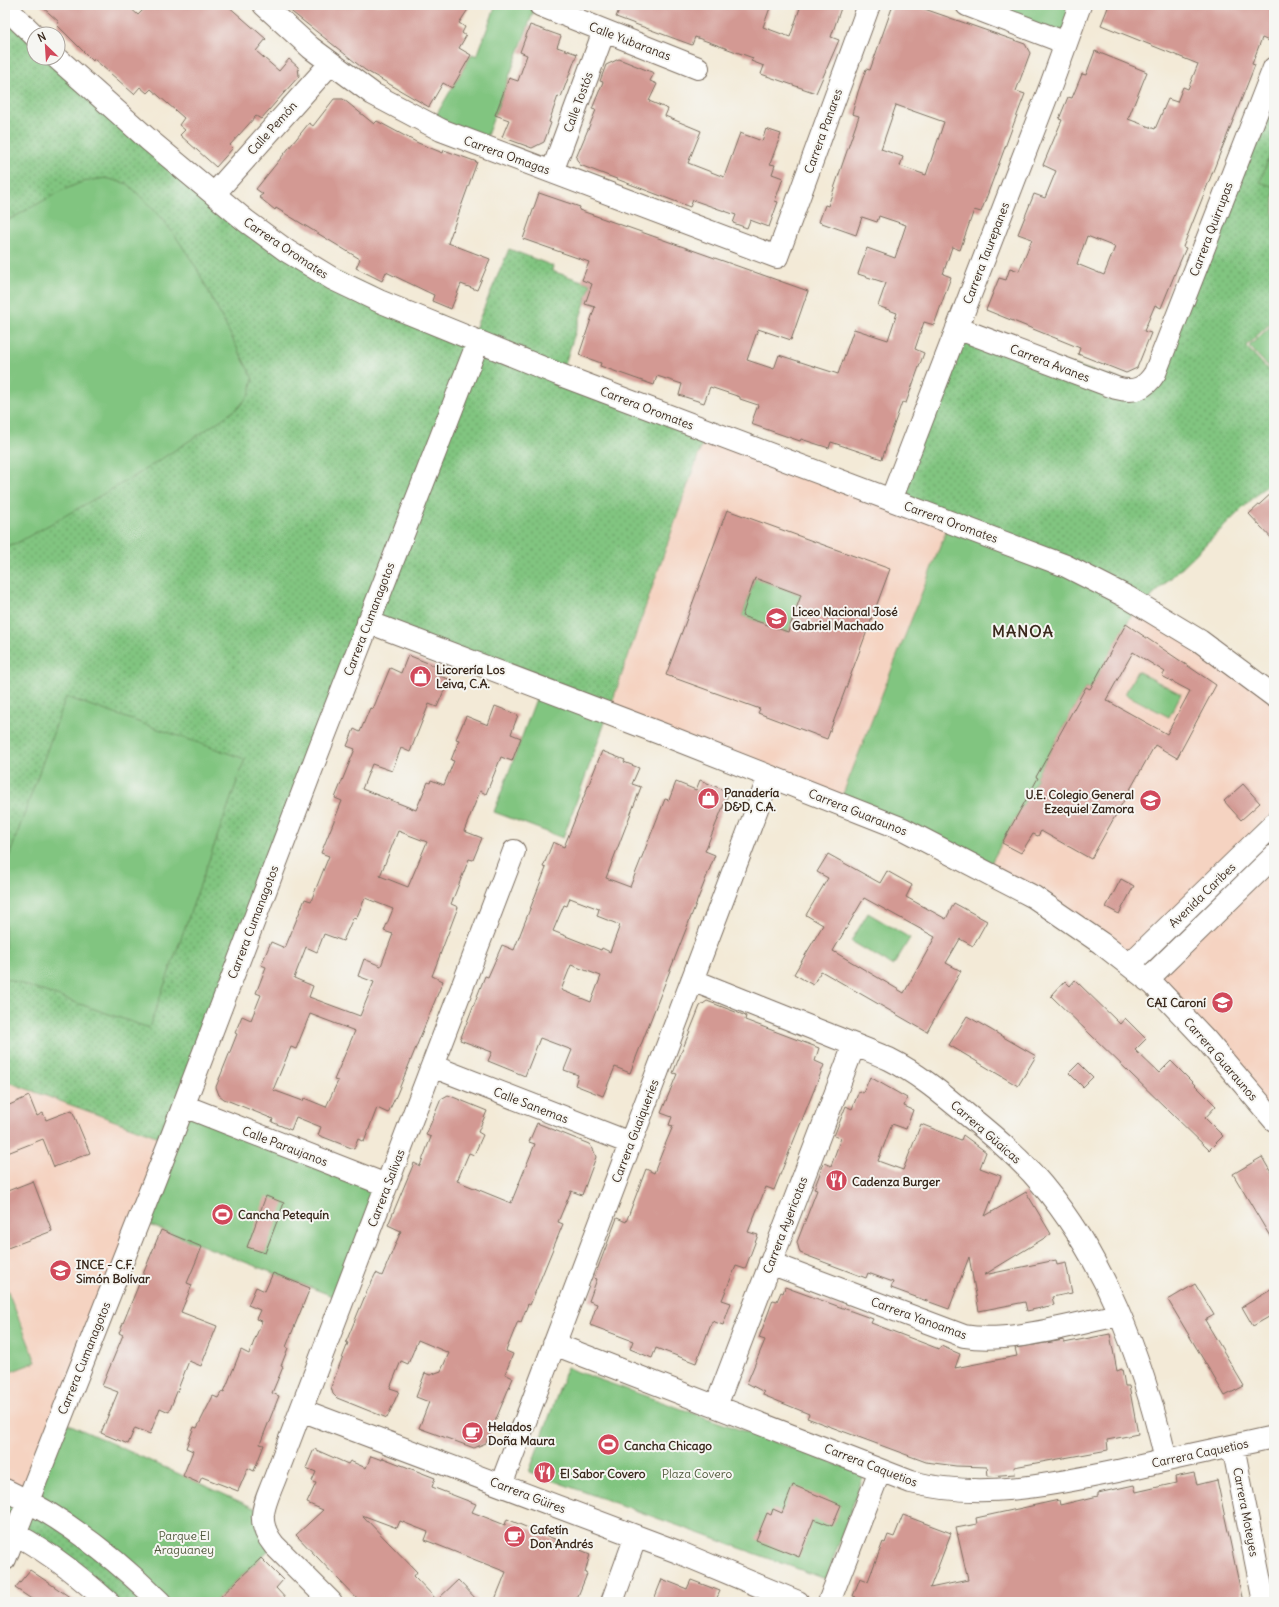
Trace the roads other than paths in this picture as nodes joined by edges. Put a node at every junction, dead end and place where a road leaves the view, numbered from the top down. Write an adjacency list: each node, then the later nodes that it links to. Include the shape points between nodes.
1 (264, 5): 10 (street, Carrera Omagas)
2 (540, 5): 8 (street, Calle Yubaranas)
3 (870, 5): 16 (street, Carrera Panares)
4 (967, 5): 9 (street)
5 (1080, 5): 9 (street, Carrera Taurepanes)
6 (5, 7): 7 (street)
7 (26, 27)
8 (604, 31): 12 (street, Calle Yubaranas); 14 (street, Calle Tostós)
9 (1066, 43): 17 (street, Carrera Taurepanes)
10 (331, 63): 14 (street, Carrera Omagas, via 373,94 441,130); 15 (street, Calle Pemón)
11 (66, 66): 15 (street, Carrera Oromates)
12 (698, 68)
13 (1274, 68): 19 (street, Carrera Quirrupas, via 1156,374)
14 (552, 172): 16 (street, Carrera Omagas)
15 (214, 194): 18 (street, Carrera Oromates, via 287,251 333,279 379,302)
16 (777, 257)
17 (957, 328): 19 (street, Carrera Avanes, via 1116,388 1126,391); 20 (street, Carrera Taurepanes)
18 (478, 342): 20 (street, Carrera Oromates); 21 (street, Carrera Cumanagotos)
19 (1144, 387)
20 (891, 500): 22 (street, Carrera Oromates, via 1066,566 1127,597 1200,640)
21 (368, 622): 23 (street, Carrera Guaraunos); 32 (street, Carrera Cumanagotos)
22 (1274, 696)
23 (769, 777): 27 (street, Carrera Guaraunos, via 903,829 1034,897 1101,943); 28 (street, Carrera Guaiqueríes)
24 (1274, 824): 27 (street, Avenida Caribes)
25 (514, 851): 31 (street, Carrera Salivas)
26 (1274, 856): 29 (street, Avenida Caribes)
27 (1129, 966): 29 (street, Carrera Guaraunos)
28 (692, 980): 30 (street, Carrera Güaicas); 34 (street, Carrera Guaiqueríes)
29 (1147, 980): 33 (street, Carrera Guaraunos, via 1187,1019)
30 (854, 1045): 36 (street, Carrera Ayericotas); 37 (street, Carrera Güaicas, via 889,1059 926,1081 1013,1154 1049,1195 1084,1244)
31 (432, 1066): 34 (street, Calle Sanemas); 35 (street, Carrera Salivas)
32 (184, 1106): 35 (street, Calle Paraujanos); 47 (street, Carrera Cumanagotos)
33 (1274, 1120)
34 (630, 1143): 38 (street, Carrera Guaiqueríes)
35 (386, 1185): 40 (street, Carrera Salivas)
36 (770, 1263): 37 (street, Carrera Yanoamas, via 964,1336 1012,1336); 39 (street, Carrera Ayericotas)
37 (1119, 1314): 43 (street, Carrera Güaicas, via 1148,1393)
38 (554, 1344): 39 (street, Carrera Caquetios); 45 (street, Carrera Guaiqueríes)
39 (716, 1406): 44 (street, Carrera Caquetios)
40 (301, 1410): 45 (street, Carrera Güires); 53 (street, Carrera Salivas, via 264,1506 263,1526 274,1545)
41 (1274, 1437): 42 (street, Carrera Caquetios)
42 (1233, 1446): 43 (street, Carrera Caquetios); 57 (street, Carrera Moteyes)
43 (1166, 1460): 44 (street, Carrera Caquetios, via 1066,1482 1006,1490 948,1489 911,1482)
44 (880, 1470): 56 (street)
45 (501, 1485): 49 (street, Carrera Güires)
46 (5, 1490): 47 (street)
47 (28, 1501): 48 (street, Carrera Cumanagotos); 52 (street, via 85,1538)
48 (10, 1531): 50 (street, Carrera Cumanagotos); 51 (street, via 68,1569)
49 (636, 1536): 54 (street); 55 (street, Carrera Güires)
50 (5, 1559)
51 (108, 1602)
52 (160, 1602)
53 (331, 1602)
54 (612, 1602)
55 (798, 1602)
56 (829, 1602)
57 (1264, 1602)

